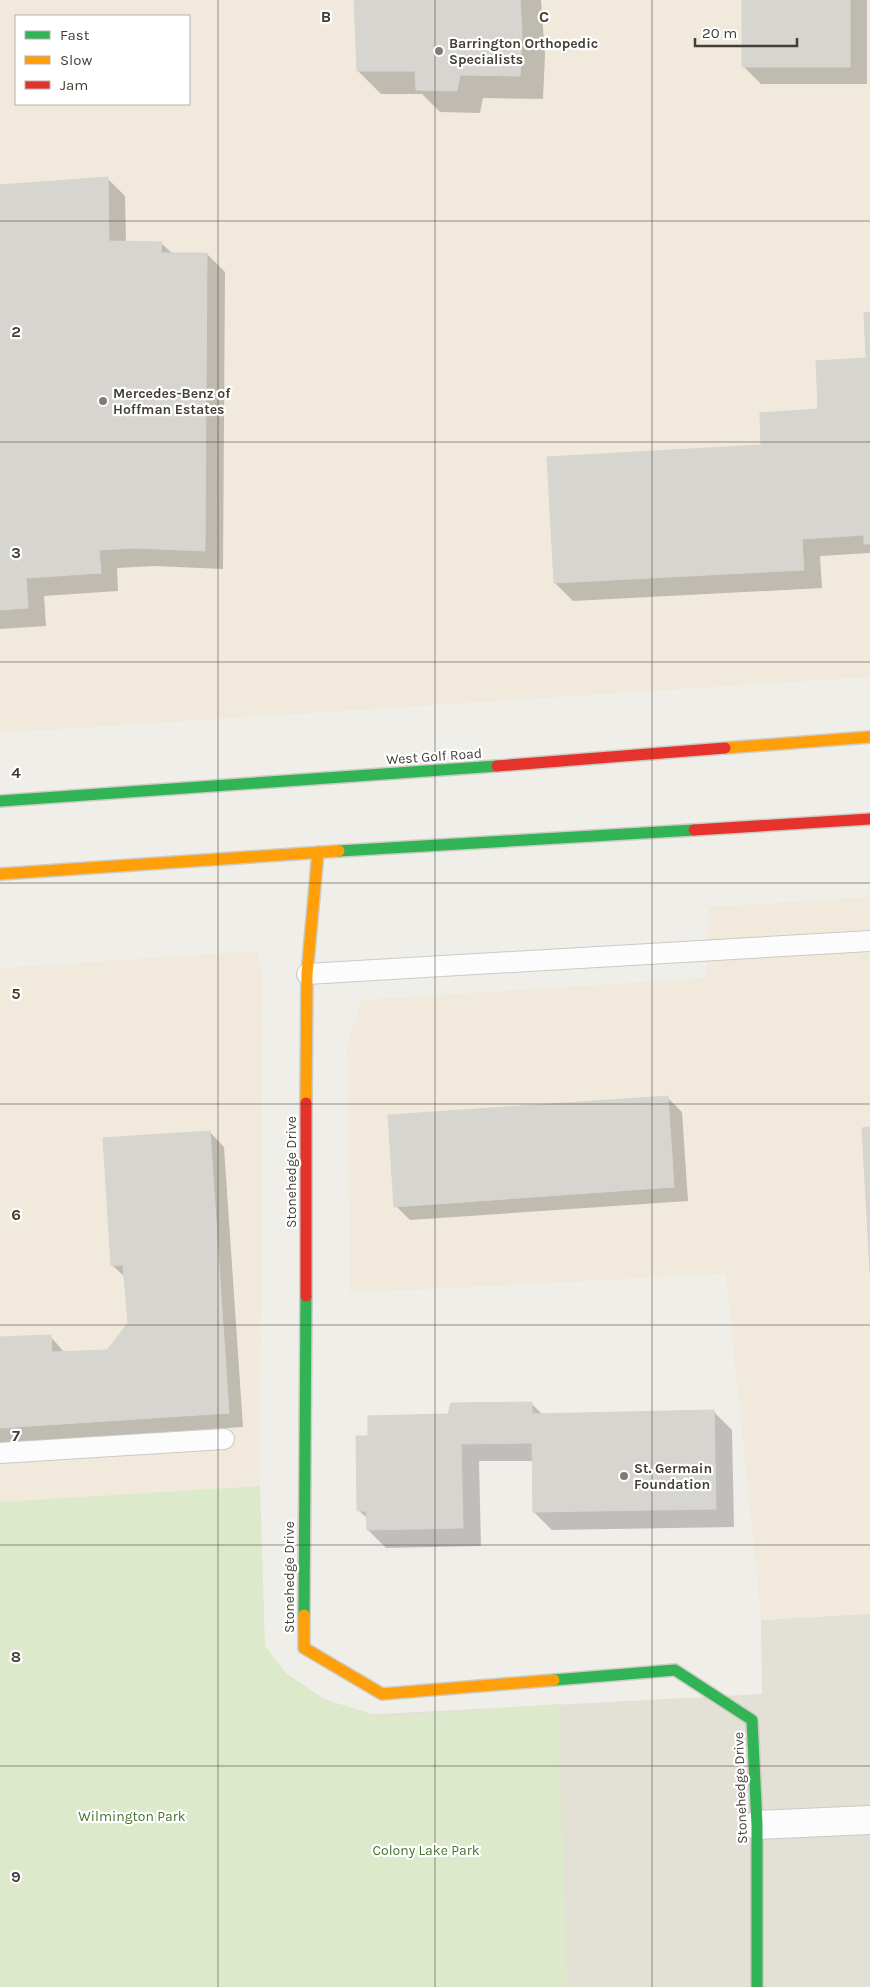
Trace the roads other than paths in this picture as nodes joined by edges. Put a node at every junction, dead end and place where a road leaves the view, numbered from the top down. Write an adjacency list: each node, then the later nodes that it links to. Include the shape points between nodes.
1 (870, 737): 2 (main road, West Golf Road)
2 (0, 801)
3 (870, 819): 4 (main road)
4 (318, 852): 5 (main road); 7 (main road, Stonehedge Drive)
5 (0, 874)
6 (870, 941): 7 (lane)
7 (307, 974): 11 (main road, Stonehedge Drive, via 304,1648 382,1694 675,1670 752,1720)
8 (224, 1439): 9 (lane)
9 (0, 1453)
10 (870, 1820): 11 (street)
11 (758, 1825): 12 (main road, Stonehedge Drive)
12 (757, 1987)

